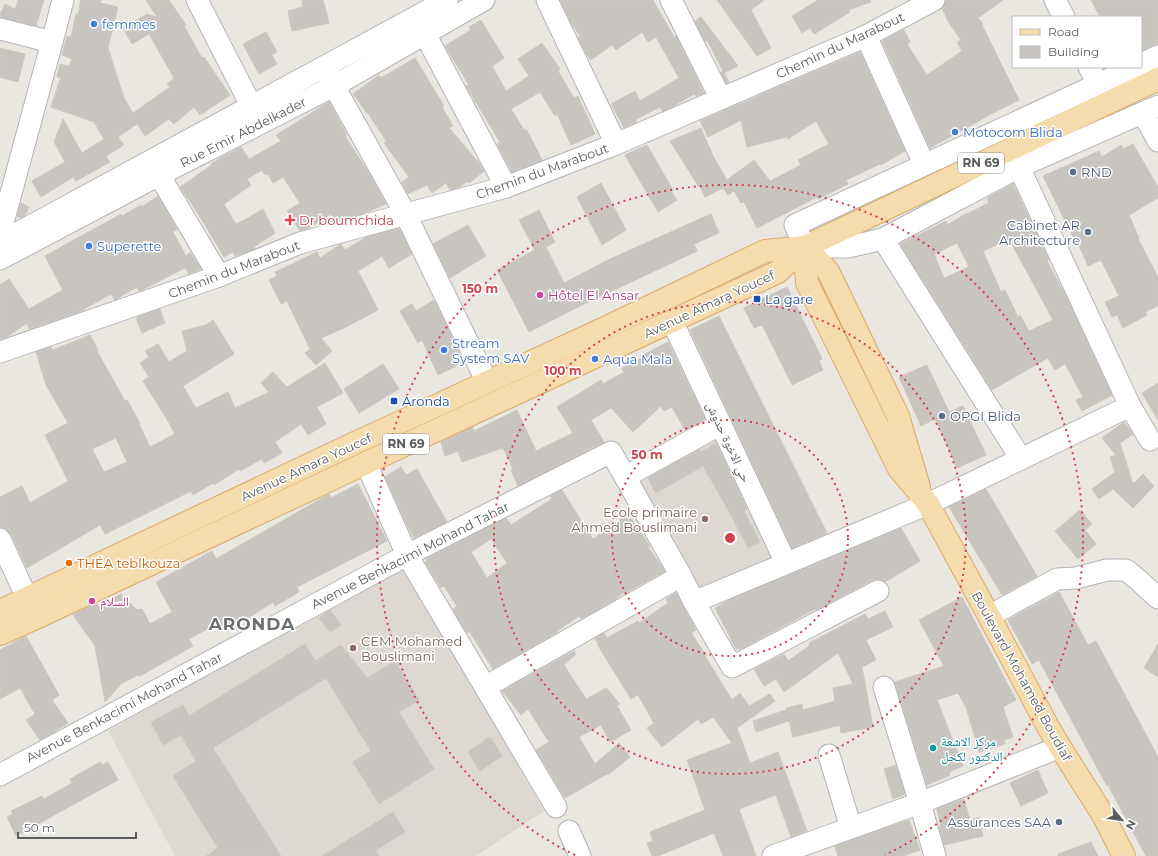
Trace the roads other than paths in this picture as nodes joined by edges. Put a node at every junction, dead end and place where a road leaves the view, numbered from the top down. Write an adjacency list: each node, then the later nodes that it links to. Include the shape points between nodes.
1 (63, 0): 13 (street)
2 (197, 0): 23 (street)
3 (447, 0): 16 (street, Rue Emir Abdelkader)
4 (484, 0): 11 (street, Rue Emir Abdelkader)
5 (547, 0): 25 (street)
6 (671, 0): 21 (street)
7 (934, 0): 12 (street, Chemin du Marabout)
8 (1055, 0): 9 (street)
9 (1063, 16)
10 (0, 29): 13 (street)
11 (425, 34): 20 (street, Rue Emir Abdelkader); 29 (street)
12 (866, 36): 21 (street, Chemin du Marabout); 26 (street)
13 (52, 42): 31 (street)
14 (1158, 56): 15 (street)
15 (1142, 64)
16 (326, 66): 20 (street); 23 (street, Rue Emir Abdelkader)
17 (1130, 68): 18 (street)
18 (1093, 76): 26 (street)
19 (1158, 79): 33 (main road, RN 69)
20 (334, 86): 23 (street, Rue Emir Abdelkader); 30 (street)
21 (721, 98): 25 (street, Chemin du Marabout)
22 (1150, 109): 24 (street); 27 (street)
23 (256, 115): 28 (street, Rue Emir Abdelkader); 34 (street, Rue Emir Abdelkader)
24 (1158, 141)
25 (616, 144): 29 (street, Chemin du Marabout)
26 (924, 164): 33 (street, via 795,225)
27 (1019, 167): 32 (street); 39 (street)
28 (159, 175): 34 (street, Rue Emir Abdelkader); 35 (street)
29 (506, 187): 30 (street, Chemin du Marabout)
30 (406, 215): 35 (street, Chemin du Marabout, via 300,243); 38 (street)
31 (0, 234)
32 (883, 239): 33 (street, via 848,247); 43 (street)
33 (805, 247): 36 (main road, Avenue Amara Youcef / RN 69, via 778,272); 38 (main road, Avenue Amara Youcef / RN 69, via 766,251); 46 (main road, Boulevard Mohamed Boudiaf, via 807,283 899,469)
34 (1, 252)
35 (219, 276): 37 (street, Chemin du Marabout)
36 (672, 321): 40 (street, حي الاخوة حدوش); 44 (main road, Avenue Amara Youcef / RN 69)
37 (0, 352)
38 (487, 382): 42 (main road, Avenue Amara Youcef / RN 69)
39 (1130, 406): 41 (street); 43 (street)
40 (720, 424): 45 (street); 49 (street, حي الاخوة حدوش)
41 (1150, 440)
42 (357, 442): 44 (main road); 52 (main road, Avenue Amara Youcef / RN 69)
43 (1021, 459): 46 (street)
44 (366, 463): 48 (street); 57 (main road, Avenue Amara Youcef / RN 69)
45 (625, 477): 48 (street, Avenue Benkacimi Mohand Tahar, via 611,452); 50 (street)
46 (925, 500): 49 (street); 56 (main road, Boulevard Mohamed Boudiaf)
47 (0, 539): 52 (street)
48 (407, 555): 59 (street); 63 (street, Avenue Benkacimi Mohand Tahar)
49 (786, 564): 54 (street)
50 (681, 576): 54 (street); 59 (street)
51 (878, 591): 54 (street, via 732,667)
52 (27, 598): 55 (main road, Avenue Amara Youcef / RN 69); 57 (street)
53 (1158, 598): 56 (street, via 1126,570 1107,570 1076,578 1056,579)
54 (694, 602)
55 (0, 611)
56 (989, 616): 61 (main road, Boulevard Mohamed Boudiaf)
57 (38, 617): 58 (main road, Avenue Amara Youcef / RN 69)
58 (0, 634)
59 (485, 687): 65 (street)
60 (884, 687): 64 (street)
61 (1060, 747): 64 (street); 71 (main road, Boulevard Mohamed Boudiaf, via 1103,815)
62 (829, 755): 66 (street)
63 (0, 775)
64 (920, 803): 66 (street); 70 (street)
65 (556, 807)
66 (851, 828): 69 (street)
67 (569, 831): 68 (street)
68 (580, 856)
69 (773, 856)
70 (935, 856)
71 (1124, 856)

